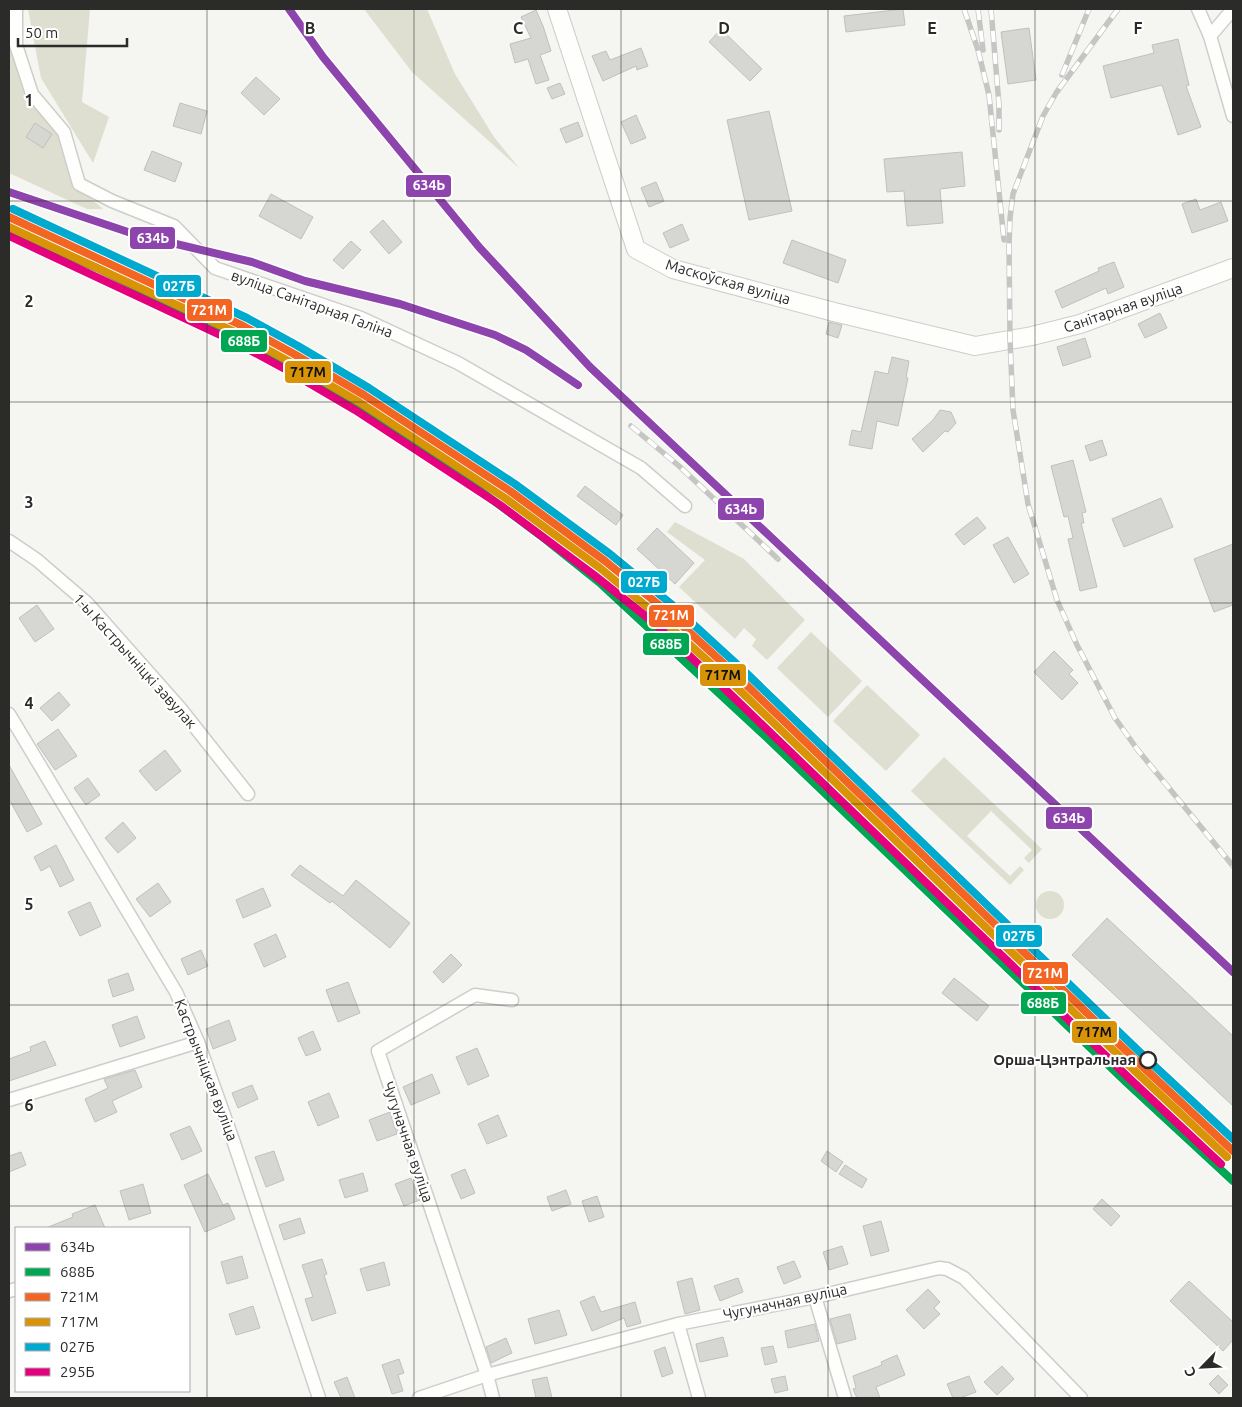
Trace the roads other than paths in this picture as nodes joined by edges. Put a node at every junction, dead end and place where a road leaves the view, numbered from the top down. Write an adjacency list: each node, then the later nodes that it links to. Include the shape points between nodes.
1 (16, 9): 9 (street, вуліца Санітарная Галіна, via 16,45 32,94 64,132 79,184 174,226 215,268 361,318 458,363 641,468)
2 (558, 9): 8 (street, Маскоўская вуліца, via 636,249 672,269 932,336 974,346)
3 (1198, 9): 5 (street)
4 (1233, 9): 5 (street)
5 (1210, 36): 6 (street)
6 (1233, 116)
7 (1233, 268): 8 (street, Санітарная вуліца, via 1080,324)
8 (1010, 339)
9 (686, 506)
10 (9, 541): 12 (street, 1-ы Кастрычніцкі завулак, via 37,560 87,603 180,708)
11 (9, 714): 14 (street, Кастрычніцкая вуліца, via 176,992)
12 (248, 794)
13 (512, 1000): 18 (street, Чугуначная вуліца, via 475,995 378,1051)
14 (198, 1042): 15 (street); 19 (street, Кастрычніцкая вуліца)
15 (9, 1100)
16 (815, 1297): 17 (street, Чугуначная вуліца); 23 (street); 24 (street, Чугуначная вуліца, via 947,1268 964,1278)
17 (678, 1324): 18 (street, Чугуначная вуліца); 22 (street)
18 (487, 1375): 20 (street, Чугуначная вуліца); 21 (street)
19 (319, 1398)
20 (419, 1398)
21 (493, 1398)
22 (699, 1398)
23 (845, 1398)
24 (1081, 1398)

